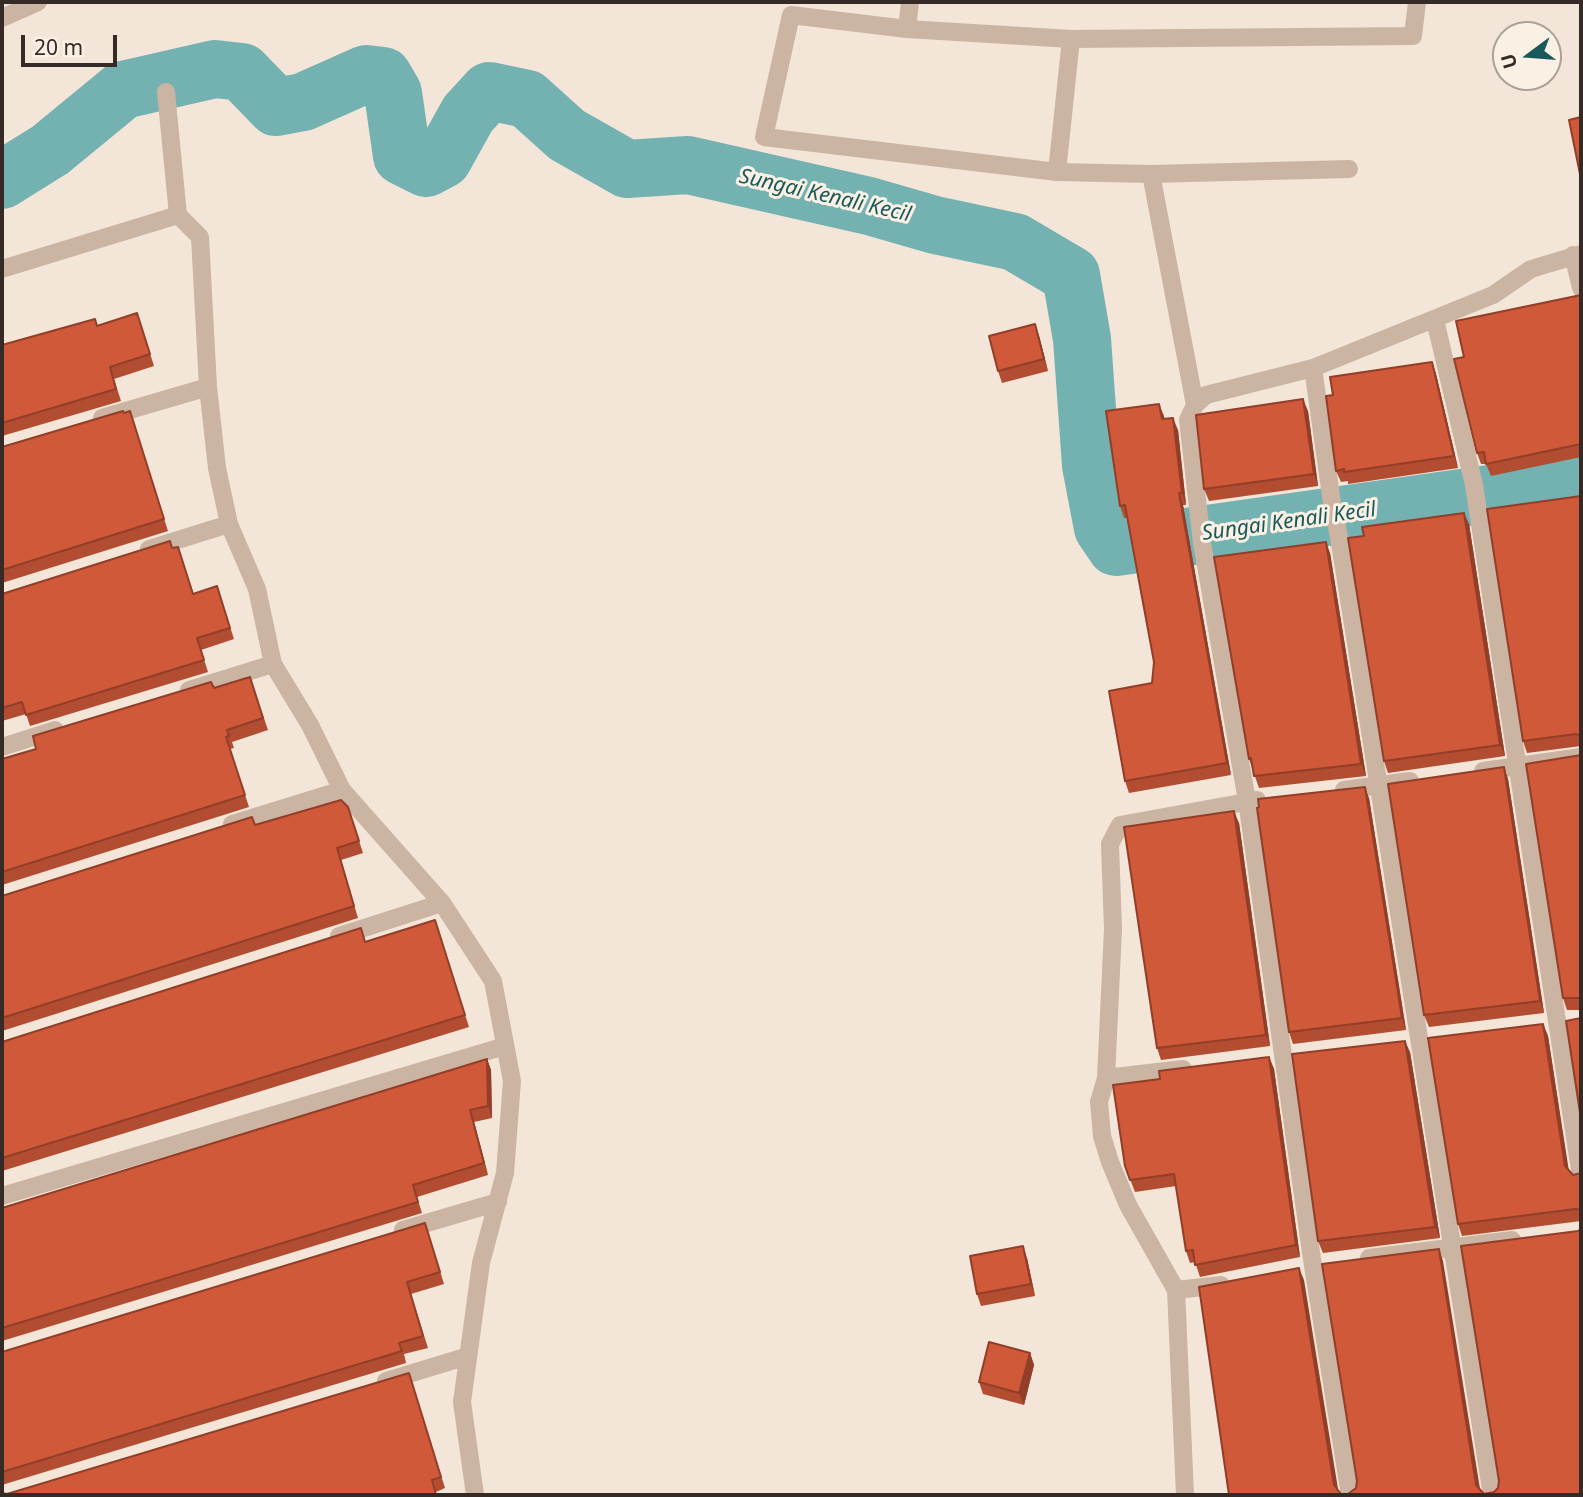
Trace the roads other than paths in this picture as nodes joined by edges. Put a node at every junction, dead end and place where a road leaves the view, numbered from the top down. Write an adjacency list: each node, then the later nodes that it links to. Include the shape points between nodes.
1 (38, 2): 4 (street)
2 (910, 2): 5 (street)
3 (1418, 2): 6 (street, via 1413,36)
4 (2, 18)
5 (907, 29): 6 (street); 9 (street, via 791,15 764,137)
6 (1070, 39): 9 (street)
7 (166, 92): 11 (street)
8 (1349, 169): 10 (street)
9 (1057, 172): 10 (street)
10 (1151, 174): 18 (street)
11 (178, 215): 13 (street); 17 (street, via 200,237)
12 (1577, 254): 14 (street); 15 (street, via 1531,269 1493,295)
13 (2, 269)
14 (1581, 288)
15 (1435, 320): 16 (street); 27 (street, via 1474,485)
16 (1313, 368): 18 (street, via 1206,395); 30 (street)
17 (208, 387): 19 (street); 20 (street)
18 (1195, 405): 34 (street, via 1188,420 1202,537)
19 (79, 425)
20 (229, 524): 21 (street); 22 (street, via 257,589)
21 (135, 553)
22 (273, 664): 23 (street); 31 (street)
23 (170, 696)
24 (66, 727): 25 (street)
25 (2, 747)
26 (1581, 757): 27 (street)
27 (1518, 766): 28 (street); 41 (street)
28 (1467, 773)
29 (1429, 779): 30 (street)
30 (1378, 786): 32 (street); 46 (street)
31 (342, 790): 35 (street); 36 (street)
32 (1326, 792)
33 (1273, 798): 34 (street)
34 (1247, 801): 40 (street, via 1120,825 1110,844 1113,929); 54 (street)
35 (211, 831)
36 (442, 903): 37 (street); 38 (street, via 493,981)
37 (326, 940)
38 (506, 1046): 42 (street); 43 (street, via 512,1082 505,1173)
39 (1202, 1067): 40 (street)
40 (1106, 1077): 49 (street, via 1098,1102 1110,1162)
41 (1581, 1176)
42 (2, 1196)
43 (498, 1202): 44 (street); 50 (street, via 481,1263)
44 (380, 1237)
45 (1530, 1238): 46 (street)
46 (1452, 1247): 47 (street); 55 (street)
47 (1351, 1261)
48 (1236, 1282): 49 (street)
49 (1175, 1290): 53 (street)
50 (468, 1356): 51 (street); 52 (street, via 462,1402)
51 (363, 1388)
52 (475, 1495)
53 (1185, 1495)
54 (1350, 1495)
55 (1492, 1495)

